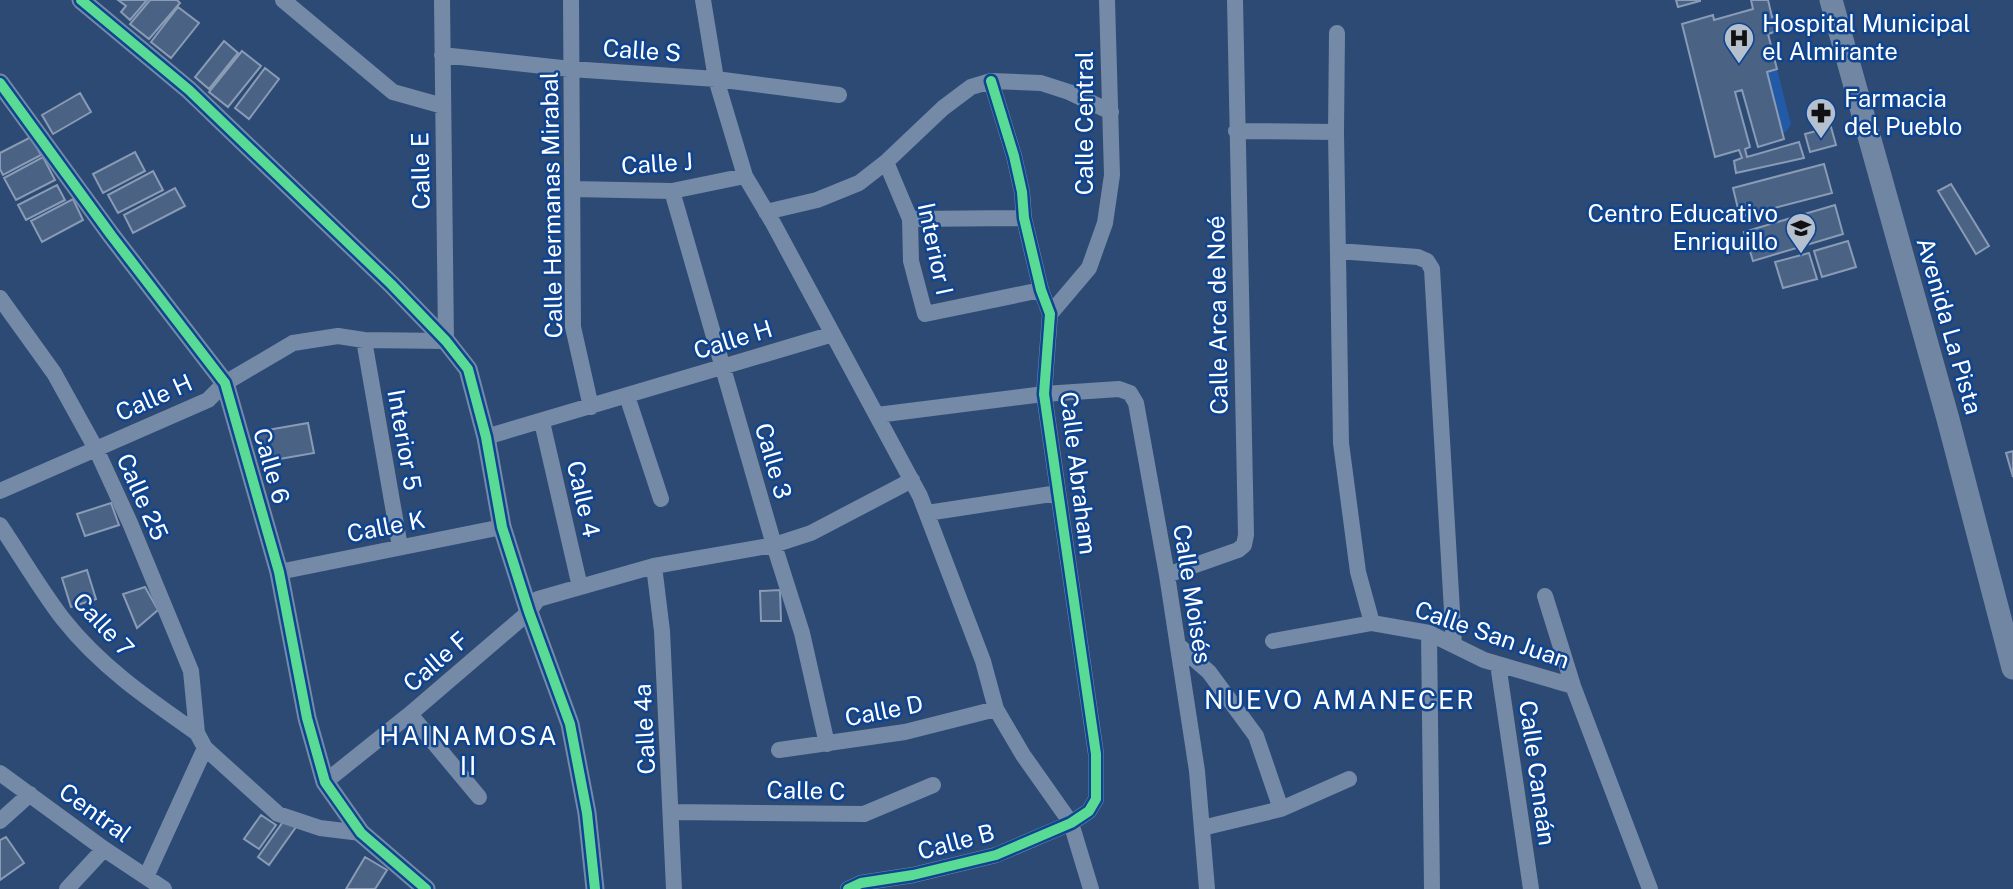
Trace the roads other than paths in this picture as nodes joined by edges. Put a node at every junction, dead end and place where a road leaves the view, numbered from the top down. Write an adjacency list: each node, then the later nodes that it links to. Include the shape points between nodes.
1 (81, 0): 33 (street, via 189,90)
2 (284, 0): 16 (street, via 393,92)
3 (442, 0): 10 (street, Calle E)
4 (570, 0): 11 (street, Calle Hermanas Mirabal)
5 (703, 0): 12 (street)
6 (1107, 0): 17 (street, Calle Central)
7 (1235, 0): 18 (street, Calle Arca de Noé)
8 (1831, 0): 64 (main road, Avenida La Pista)
9 (1336, 33): 19 (street)
10 (442, 55): 11 (street, Calle S); 16 (street, Calle E)
11 (571, 69): 12 (street, Calle S); 22 (street, Calle Hermanas Mirabal)
12 (716, 79): 15 (street, Calle S); 21 (street)
13 (991, 82): 17 (street, via 1041,83); 20 (street, via 971,87); 25 (street, Calle Abraham, via 1014,156)
14 (0, 83): 35 (street, Calle 6)
15 (839, 95)
16 (443, 106): 33 (street, Calle E)
17 (1111, 112): 30 (street, Calle Central, via 1112,175 1105,223 1089,268)
18 (1236, 131): 19 (street); 54 (street, Calle Arca de Noé, via 1247,535 1238,550)
19 (1336, 132): 27 (street)
20 (886, 162): 24 (street, via 859,183 817,200); 26 (street, Interior I)
21 (745, 176): 23 (street, Calle J); 24 (street)
22 (572, 189): 23 (street, Calle J); 38 (street, Calle Hermanas Mirabal, via 573,327)
23 (672, 191): 34 (street, Calle 3)
24 (766, 212): 31 (street)
25 (1024, 218): 26 (street); 28 (street, Calle Abraham)
26 (911, 219): 28 (street, Interior I, via 911,261 925,314)
27 (1338, 251): 58 (street, via 1341,443 1358,572); 62 (street, via 1418,257 1432,270)
28 (1041, 290): 30 (street, Calle Abraham)
29 (0, 298): 42 (street, Calle 25, via 54,373)
30 (1050, 314): 36 (street, Calle Abraham)
31 (833, 334): 34 (street, Calle H); 39 (street)
32 (364, 340): 33 (street, Calle H); 35 (street, Calle H, via 338,336 293,343); 51 (street, Interior 5)
33 (446, 341): 41 (street, via 468,369)
34 (722, 367): 37 (street, Calle H); 50 (street, Calle 3)
35 (225, 383): 42 (street, Calle H, via 208,400); 53 (street, Calle 6)
36 (1044, 394): 39 (street); 45 (street, Calle Abraham); 54 (street, Calle Moisés, via 1119,389 1130,393 1136,403)
37 (627, 396): 38 (street, Calle H); 46 (street)
38 (590, 407): 40 (street, Calle H)
39 (877, 415): 43 (street)
40 (542, 422): 41 (street, Calle H); 55 (street, Calle 4)
41 (486, 438): 49 (street)
42 (96, 449): 44 (street, Calle H); 68 (street, Calle 25, via 191,671)
43 (912, 480): 47 (street); 50 (street, via 811,533)
44 (0, 491)
45 (1058, 493): 47 (street); 81 (street, Calle Abraham, via 1097,778 1096,799 1089,811)
46 (661, 499)
47 (927, 513): 66 (street)
48 (0, 525): 68 (street, Calle 7, via 63,619 101,661)
49 (502, 527): 51 (street, Calle K); 57 (street)
50 (774, 545): 52 (street); 69 (street, Calle 3, via 802,633)
51 (400, 547): 53 (street, Calle K)
52 (654, 566): 55 (street); 79 (street, Calle 4a)
53 (279, 572): 74 (street, Calle 6, via 307,718)
54 (1167, 575): 61 (street, Calle Moisés)
55 (580, 587): 57 (street)
56 (1545, 596): 65 (street)
57 (533, 605): 67 (street, Calle F); 89 (street, via 570,724)
58 (1372, 623): 59 (street, Calle San Juan); 60 (street, Calle San Juan)
59 (1429, 633): 62 (street, Calle San Juan); 94 (street)
60 (1273, 641)
61 (1178, 645): 78 (street, via 1209,672 1256,736); 82 (street, Calle Moisés)
62 (1454, 645): 63 (street, Calle San Juan)
63 (1498, 664): 65 (street, Calle San Juan); 95 (street, Calle Canaán)
64 (2013, 668)
65 (1573, 686): 96 (street)
66 (996, 709): 69 (street, Calle D, via 905,732); 81 (street)
67 (410, 714): 74 (street, Calle F); 77 (street)
68 (197, 733): 70 (street)
69 (827, 744): 71 (street, Calle D)
70 (205, 748): 83 (street, via 278,814 320,828); 85 (street)
71 (779, 750)
72 (0, 773): 76 (street, Central)
73 (1349, 779): 78 (street)
74 (325, 782): 83 (street, Calle 6)
75 (933, 785): 79 (street, Calle C, via 864,814)
76 (30, 794): 80 (street); 84 (street, Central)
77 (479, 797)
78 (1281, 809): 82 (street)
79 (672, 812): 90 (street, Calle 4a)
80 (0, 821)
81 (1071, 822): 91 (street, Calle B, via 996,855); 92 (street)
82 (1202, 828): 93 (street, Calle Moisés)
83 (361, 833): 88 (street, Calle 6)
84 (104, 849): 85 (street, Central); 86 (street)
85 (146, 877): 87 (street, Central)
86 (67, 889)
87 (164, 889)
88 (426, 889)
89 (595, 889)
90 (674, 889)
91 (848, 889)
92 (1091, 889)
93 (1207, 889)
94 (1432, 889)
95 (1531, 889)
96 (1650, 889)

